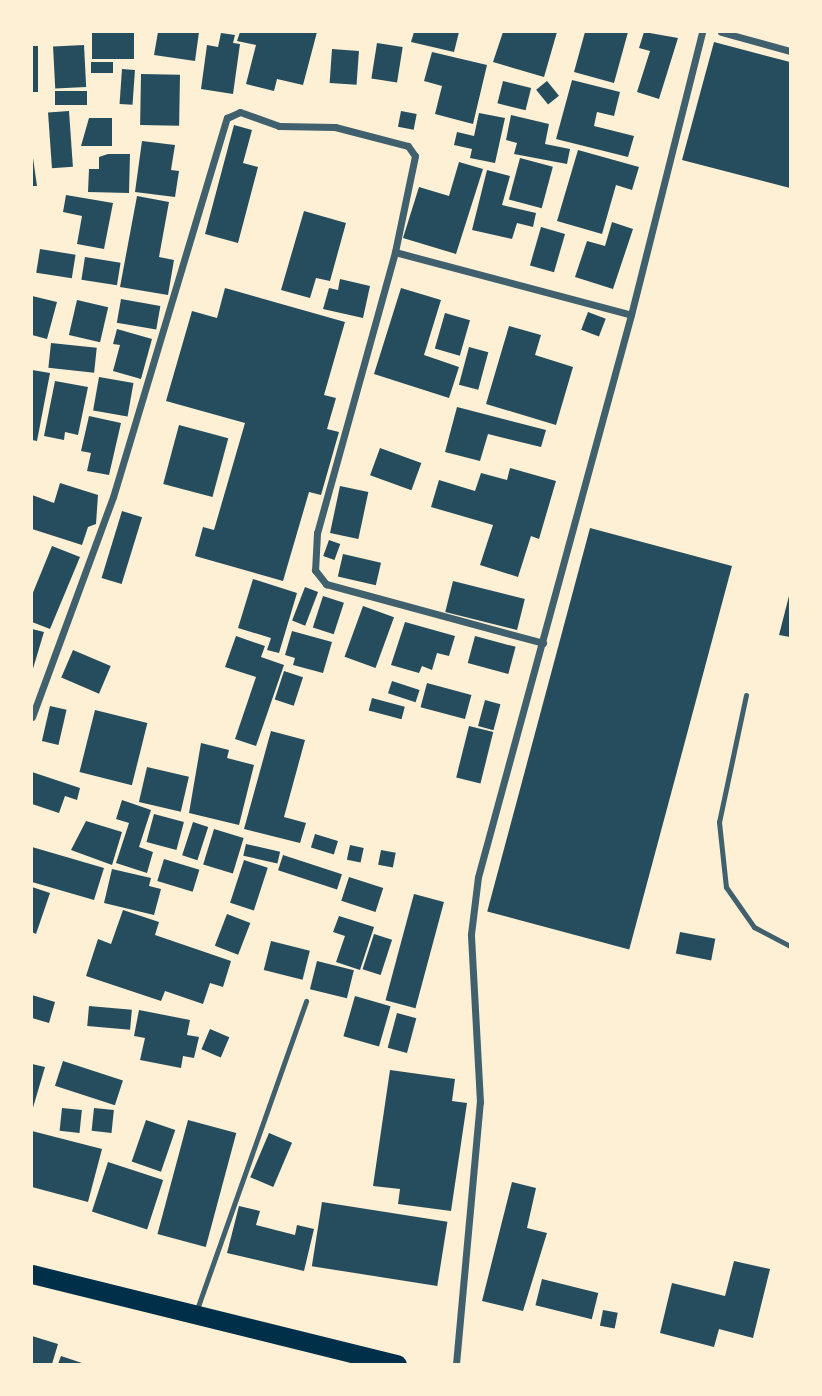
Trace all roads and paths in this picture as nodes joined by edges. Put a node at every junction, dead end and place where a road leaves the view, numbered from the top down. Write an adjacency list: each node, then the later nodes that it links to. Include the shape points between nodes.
1 (702, 32): 5 (street)
2 (721, 32): 3 (street)
3 (790, 51)
4 (395, 252): 5 (street); 6 (street, via 317,533 315,570 326,584); 8 (street, via 415,165 408,146 335,127 279,126 240,112 227,118 113,497)
5 (631, 315): 6 (street)
6 (543, 643): 14 (street, via 478,877 471,934 480,1102)
7 (746, 695): 9 (lane, via 719,822 726,887 754,927)
8 (32, 717)
9 (790, 946)
10 (306, 1001): 12 (lane)
11 (32, 1274): 12 (highway)
12 (195, 1315): 13 (highway)
13 (397, 1364)
14 (457, 1364)

